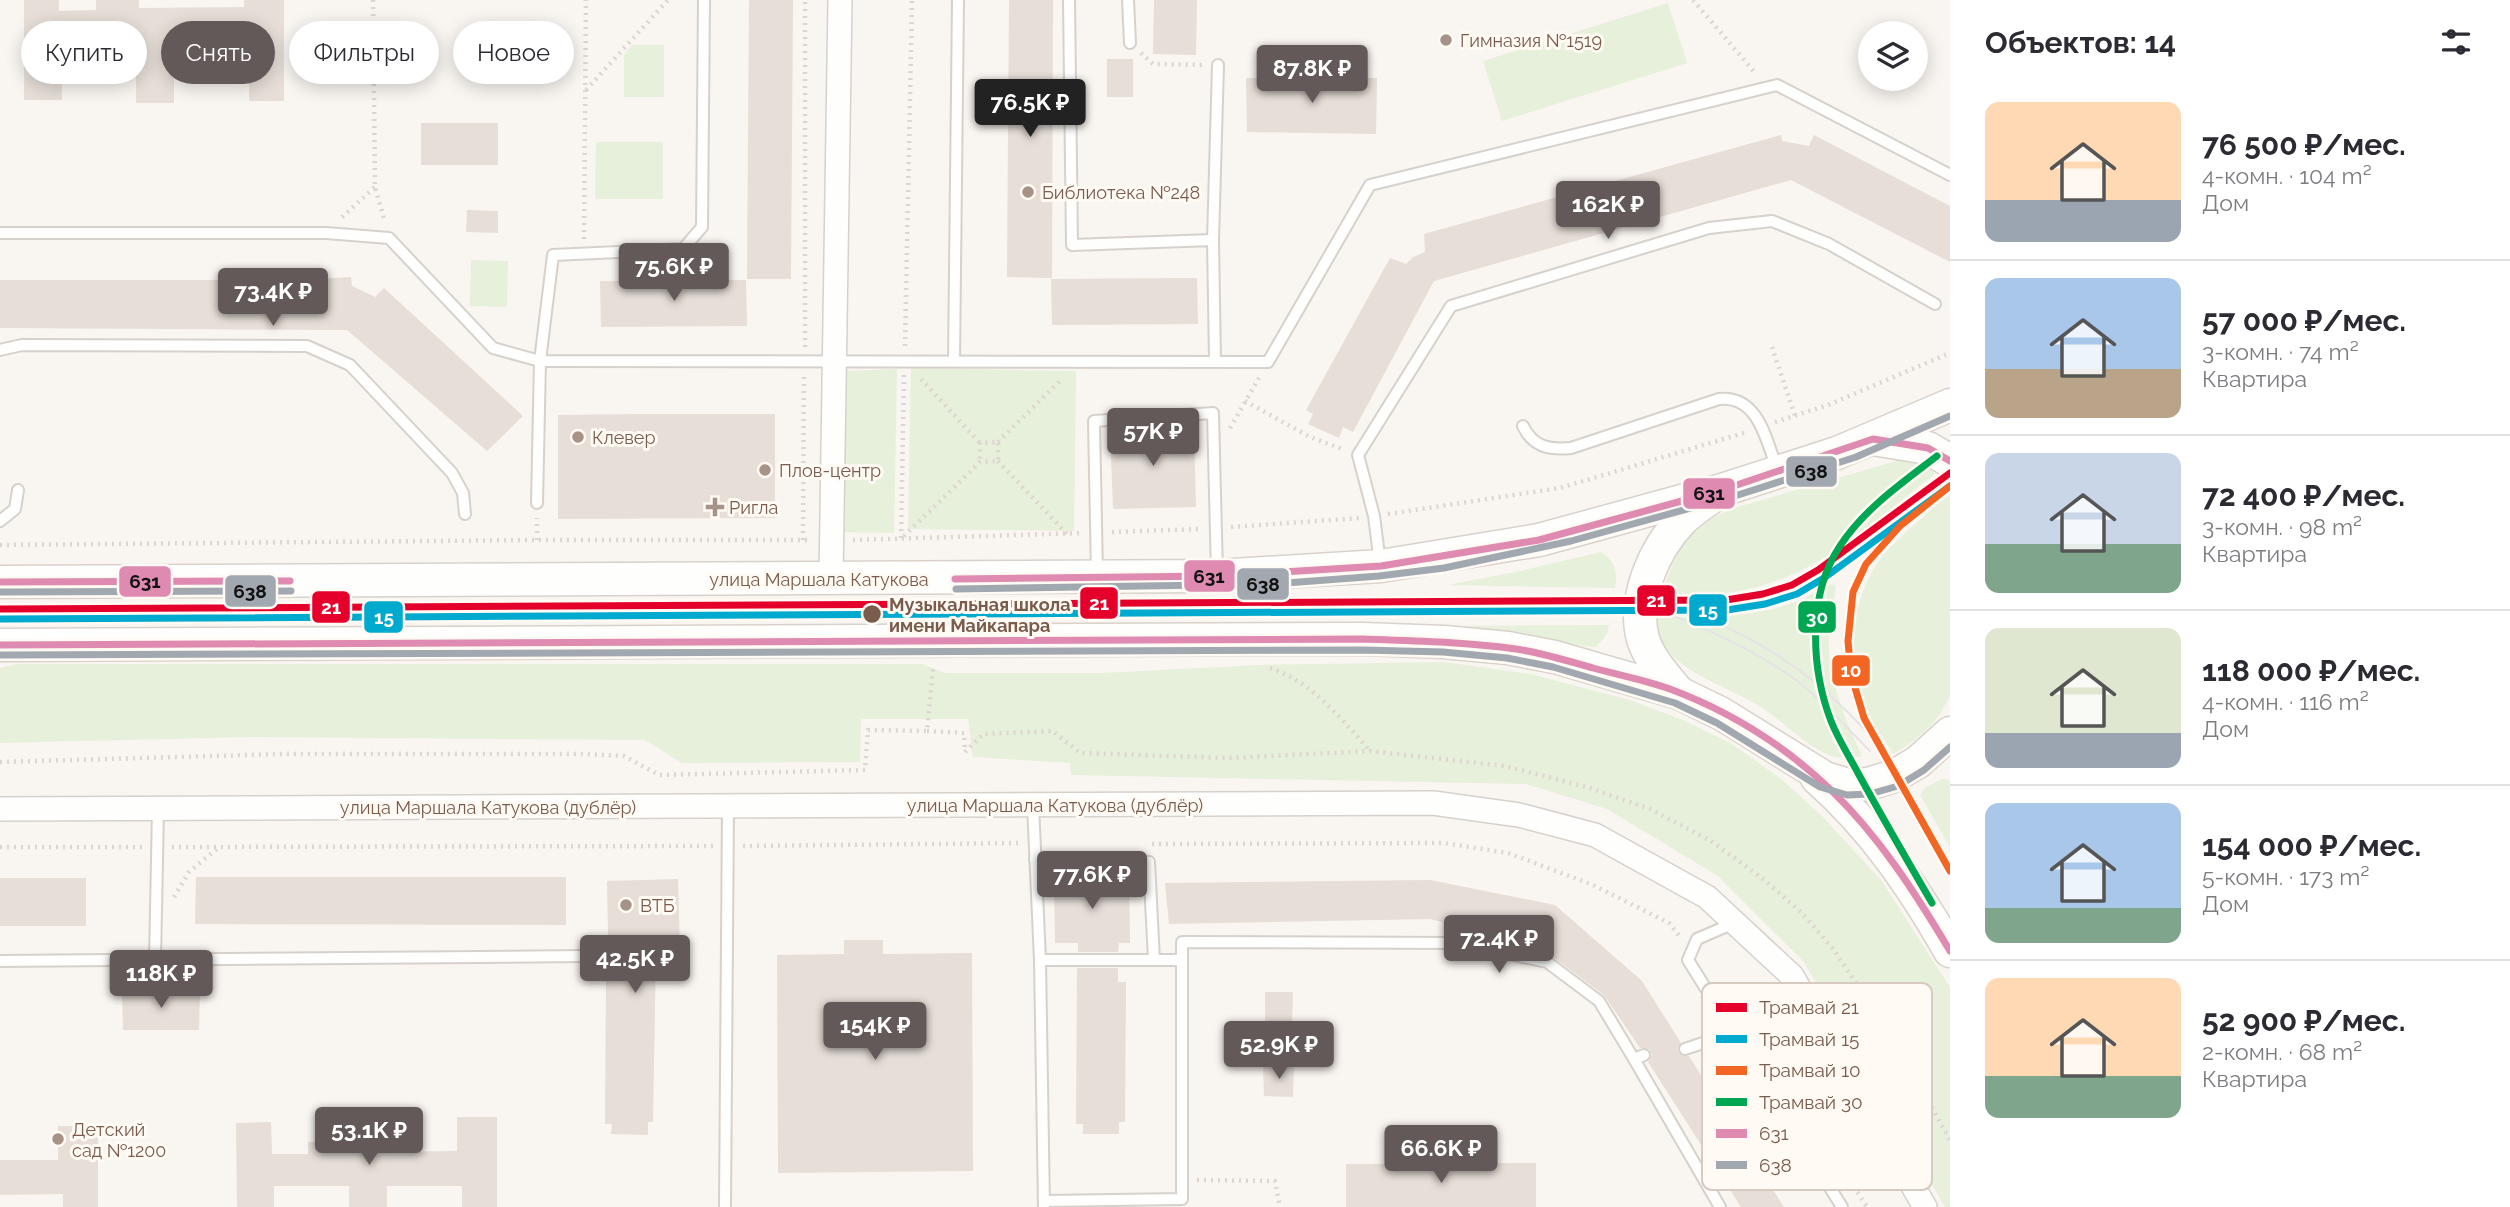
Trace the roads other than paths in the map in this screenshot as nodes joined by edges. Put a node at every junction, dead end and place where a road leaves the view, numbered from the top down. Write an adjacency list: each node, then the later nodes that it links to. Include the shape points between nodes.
1 (704, 0): 15 (lane, via 702,227 682,249 553,255)
2 (840, 0): 13 (street)
3 (958, 0): 14 (lane)
4 (1069, 0): 10 (lane, via 1072,245)
5 (1128, 0): 6 (lane)
6 (1130, 43)
7 (1218, 65): 10 (lane)
8 (1950, 175): 16 (lane, via 1777,85 1370,185 1268,362)
9 (0, 233): 15 (lane, via 326,233 389,239 493,348)
10 (1213, 240): 16 (lane)
11 (1935, 304): 27 (lane, via 1829,244 1772,221 1709,228 1451,306 1358,455)
12 (0, 350): 25 (lane, via 22,345 307,346 350,365 452,473 463,493)
13 (834, 360): 14 (lane); 15 (lane); 30 (street)
14 (954, 360): 16 (lane)
15 (540, 361): 24 (lane)
16 (1214, 361)
17 (1950, 405): 19 (main road, улица Маршала Катукова)
18 (1522, 426): 21 (lane, via 1542,447 1571,448 1732,397 1755,413)
19 (1873, 439): 20 (main road, via 1928,448); 21 (main road, улица Маршала Катукова)
20 (1950, 461)
21 (1778, 471): 23 (main road, улица Маршала Катукова)
22 (18, 490): 26 (lane, via 15,509)
23 (1722, 490): 27 (main road, улица Маршала Катукова, via 1539,540); 33 (main road, via 1694,509 1669,537 1641,601 1643,640)
24 (537, 503)
25 (465, 514)
26 (0, 521)
27 (1381, 566): 28 (main road, улица Маршала Катукова)
28 (1217, 576): 29 (main road, улица Маршала Катукова); 29 (lane, via 1213,413 1094,421)
29 (1097, 577): 30 (main road, улица Маршала Катукова)
30 (831, 579): 31 (main road, улица Маршала Катукова)
31 (0, 582)
32 (0, 645): 33 (main road, via 1390,640 1508,648)
33 (1679, 693): 35 (main road, via 1745,727)
34 (1950, 733): 35 (main road, via 1918,762 1868,784 1848,785)
35 (1800, 764): 42 (main road, via 1872,834)
36 (1032, 805): 37 (street, улица Маршала Катукова (дублёр)); 40 (lane); 41 (street, улица Маршала Катукова (дублёр), via 1433,803 1519,815 1595,835 1707,897)
37 (728, 806): 39 (street, улица Маршала Катукова (дублёр)); 58 (lane)
38 (0, 808): 39 (street, улица Маршала Катукова (дублёр))
39 (158, 808): 44 (lane)
40 (1035, 859): 45 (lane); 46 (lane, via 1149,862)
41 (1735, 923): 49 (lane, via 1697,939 1688,960); 50 (street, улица Маршала Катукова (дублёр))
42 (1950, 951)
43 (584, 956): 44 (lane)
44 (155, 960): 48 (lane)
45 (1040, 960): 46 (lane); 57 (lane)
46 (1154, 960): 47 (lane)
47 (1182, 960): 53 (lane, via 1182,942 1457,943 1547,961 1598,1001 1639,1057); 57 (lane, via 1182,1199)
48 (0, 961)
49 (1702, 983)
50 (1796, 983)
51 (1702, 1043): 52 (lane)
52 (1685, 1049)
53 (1702, 1174)
54 (1711, 1190): 59 (lane)
55 (1831, 1190): 60 (lane)
56 (1915, 1190): 61 (street, улица Маршала Катукова (дублёр))
57 (1044, 1204)
58 (725, 1207)
59 (1720, 1207)
60 (1842, 1207)
61 (1925, 1207)

